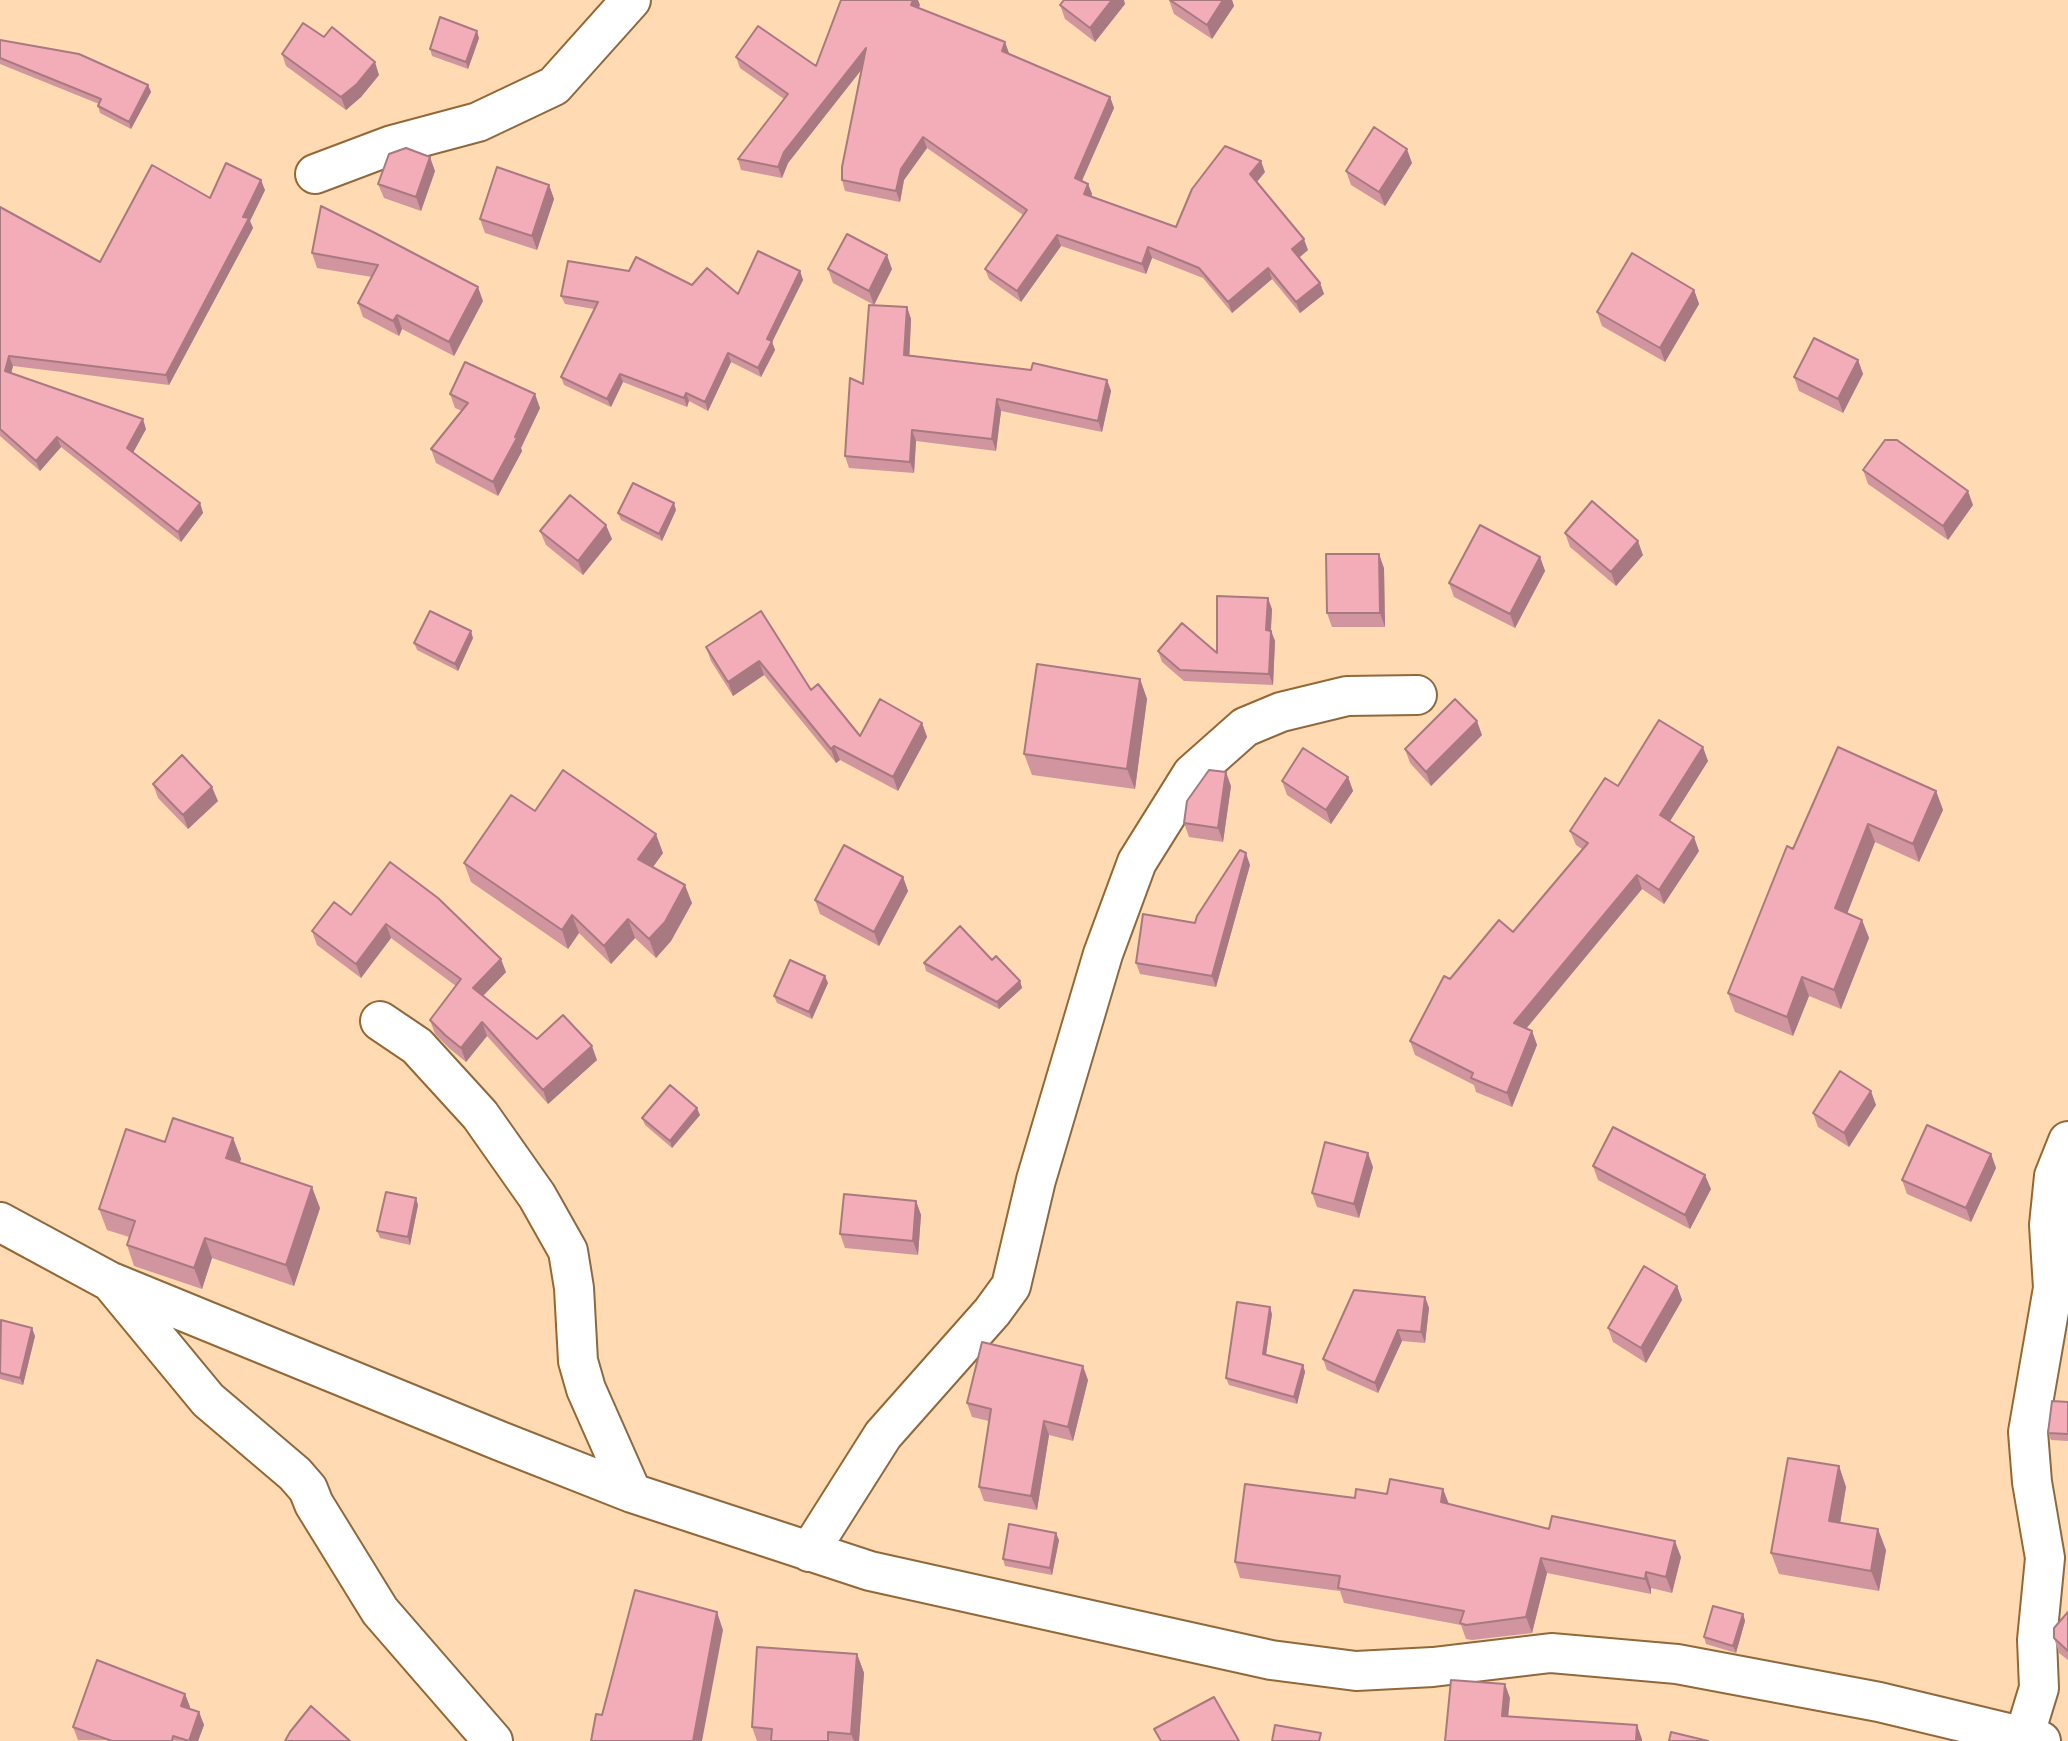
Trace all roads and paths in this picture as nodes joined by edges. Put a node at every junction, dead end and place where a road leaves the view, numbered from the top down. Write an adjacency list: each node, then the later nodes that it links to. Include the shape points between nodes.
1 (631, 0): 2 (street, via 554,86 478,122 392,145)
2 (315, 174)
3 (1417, 695): 9 (street, via 1347,696 1282,712 1245,727 1192,774 1137,862 1103,954 1036,1180 1011,1286 883,1435)
4 (380, 1021): 8 (street, via 417,1046 480,1115 537,1196 568,1251 578,1361)
5 (2068, 1141): 11 (street, via 2054,1176 2049,1225 2053,1288 2028,1432 2046,1558)
6 (0, 1222): 7 (street)
7 (109, 1281): 8 (street); 12 (street, via 208,1400 308,1489 380,1611)
8 (632, 1493): 9 (street)
9 (809, 1552): 10 (street, via 870,1571 1270,1660 1356,1671 1551,1653 1677,1664 1879,1702)
10 (1971, 1732): 11 (street)
11 (2033, 1739)
12 (493, 1741)

